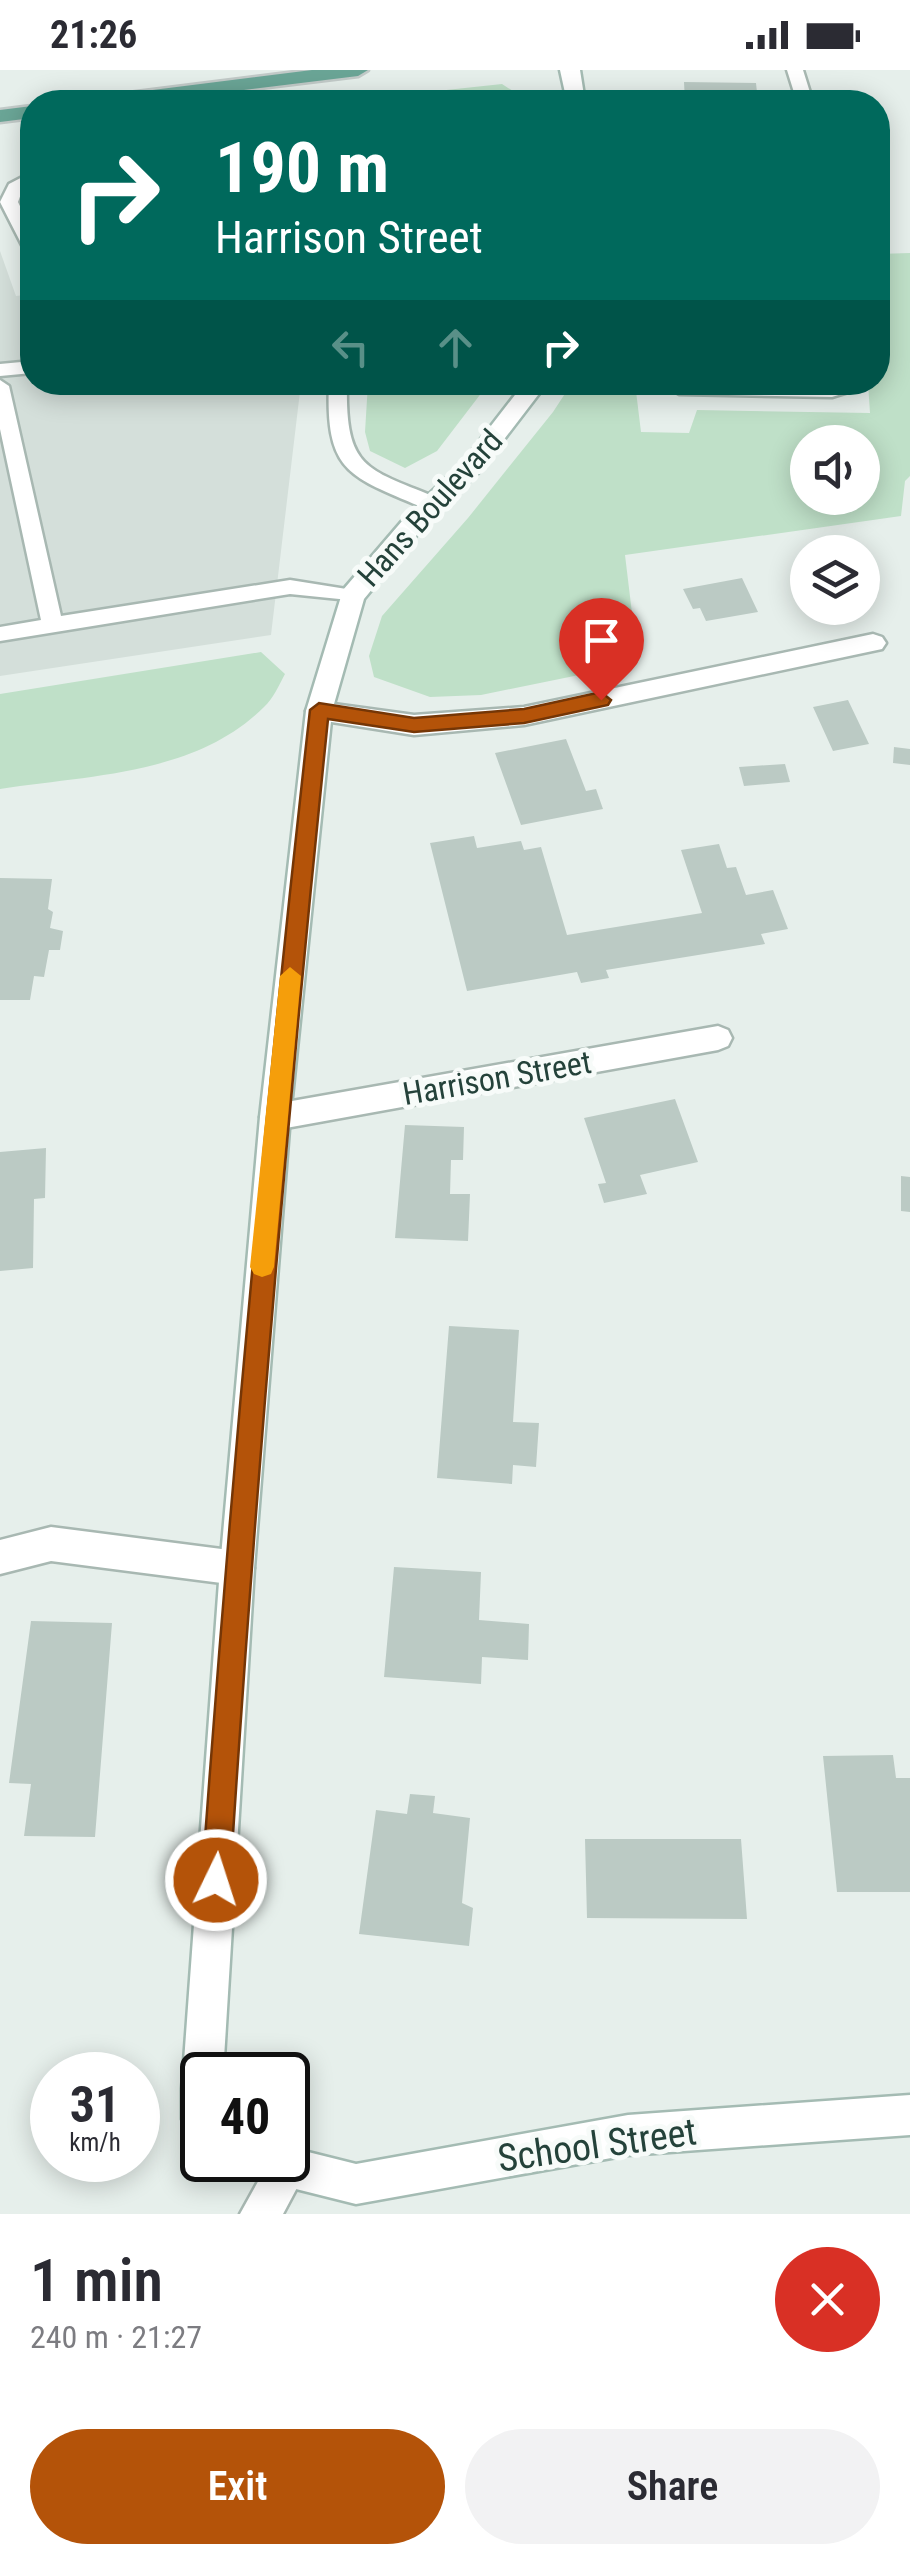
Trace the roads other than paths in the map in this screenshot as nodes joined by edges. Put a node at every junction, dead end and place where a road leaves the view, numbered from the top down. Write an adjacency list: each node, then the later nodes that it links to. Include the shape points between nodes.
1 (358, 70): 2 (main road)
2 (252, 77): 3 (main road)
3 (176, 90)
4 (20, 185): 5 (lane, via 9,202)
5 (20, 223)
6 (0, 386): 11 (lane)
7 (338, 395): 9 (lane, via 339,448 358,472)
8 (527, 395): 9 (street, Hans Boulevard, via 471,468)
9 (433, 504): 10 (street, Hans Boulevard)
10 (352, 596): 11 (lane, via 290,587); 14 (street, Hans Boulevard)
11 (53, 625): 12 (lane)
12 (0, 634)
13 (872, 643): 14 (street, via 524,716 414,725)
14 (319, 710): 16 (street, Hans Boulevard)
15 (718, 1038): 16 (street, Harrison Street)
16 (275, 1117): 18 (street, Hans Boulevard)
17 (0, 1556): 18 (street, via 51,1544)
18 (237, 1568): 19 (street, Hans Boulevard)
19 (205, 2052)
20 (910, 2114): 21 (street, School Street, via 628,2135 356,2184)
21 (310, 2173)
22 (269, 2182): 23 (street)
23 (260, 2214)

